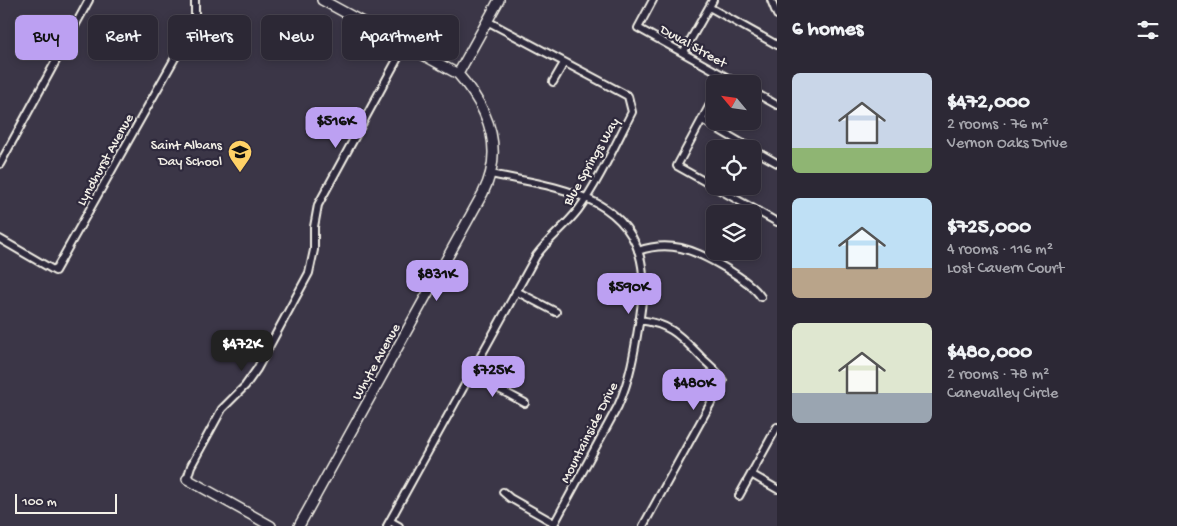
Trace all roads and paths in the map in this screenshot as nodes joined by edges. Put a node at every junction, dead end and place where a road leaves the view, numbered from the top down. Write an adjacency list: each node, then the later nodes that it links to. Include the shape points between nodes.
1 (89, 0): 27 (street)
2 (195, 0): 31 (street, Lyndhurst Avenue, via 193,26 56,271)
3 (322, 0): 9 (street)
4 (653, 0): 13 (street, Duval Street, via 638,28)
5 (713, 0): 8 (street)
6 (771, 0): 10 (street)
7 (496, 1): 11 (street)
8 (709, 7): 12 (street); 13 (street)
9 (349, 15)
10 (777, 16)
11 (487, 21): 16 (street, Blue Springs Way); 17 (street)
12 (777, 45)
13 (683, 53): 18 (street, Duval Street)
14 (398, 60): 41 (street, via 318,205 309,273 257,369 222,409)
15 (432, 60): 17 (street)
16 (564, 63): 19 (street); 29 (street, Blue Springs Way, via 628,96 632,112)
17 (458, 74): 28 (street, Whyte Avenue, via 478,99 490,125)
18 (723, 75)
19 (553, 82)
20 (761, 96): 21 (street)
21 (777, 104)
22 (706, 113): 23 (street)
23 (702, 120): 24 (street); 30 (street, via 677,166)
24 (736, 140)
25 (761, 154): 26 (street)
26 (777, 163)
27 (0, 164)
28 (492, 174): 29 (street, Mountainside Drive); 48 (street, Whyte Avenue)
29 (587, 197): 32 (street, Mountainside Drive, via 617,218); 33 (street, Blue Springs Way, via 541,250)
30 (777, 222)
31 (0, 239)
32 (638, 251): 34 (street, via 670,246 696,253 744,280); 36 (street, Mountainside Drive, via 644,277)
33 (516, 291): 35 (street); 37 (street, Blue Springs Way)
34 (761, 297)
35 (556, 312)
36 (639, 320): 46 (street, Mountainside Drive, via 633,364 625,391); 50 (street, via 660,324 679,335 723,381)
37 (471, 374): 38 (street); 45 (street, Blue Springs Way)
38 (526, 403)
39 (777, 427): 40 (street)
40 (752, 474): 42 (street); 44 (street)
41 (187, 479): 47 (street)
42 (777, 489)
43 (503, 492): 46 (street)
44 (739, 496)
45 (388, 524): 49 (street)
46 (553, 525)
47 (271, 526)
48 (299, 526)
49 (399, 526)
50 (643, 526)

